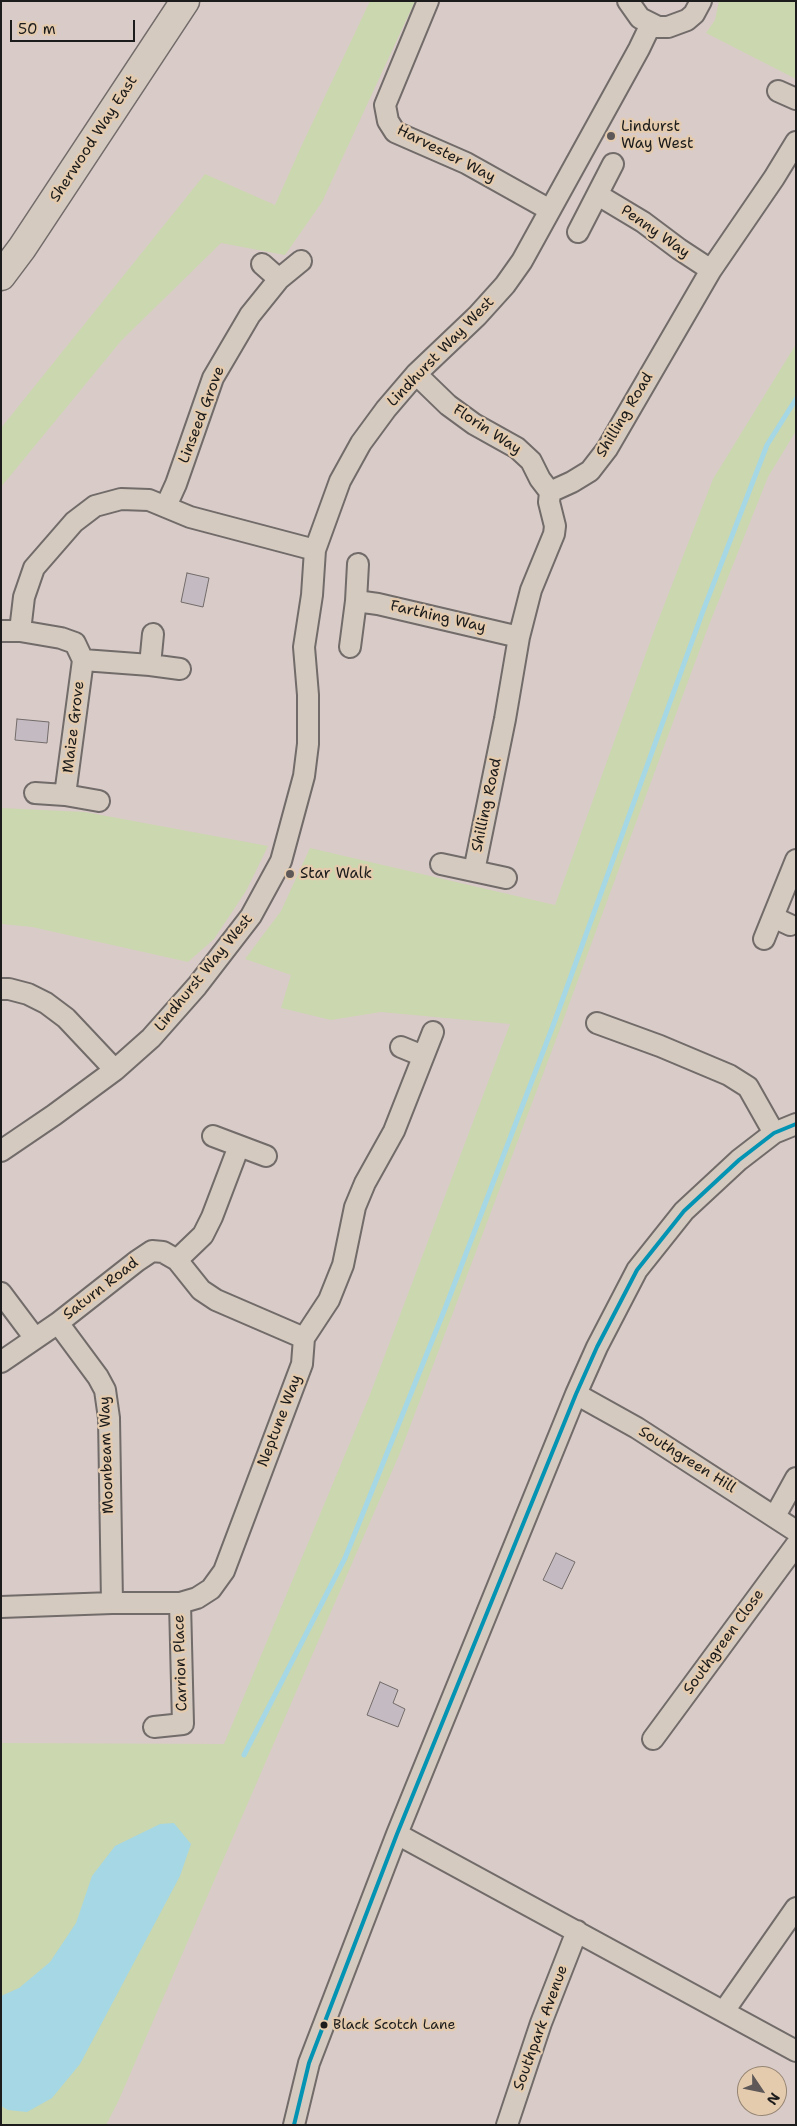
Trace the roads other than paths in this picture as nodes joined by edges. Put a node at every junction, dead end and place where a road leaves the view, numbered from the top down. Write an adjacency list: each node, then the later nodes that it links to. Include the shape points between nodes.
1 (185, 1): 14 (highway, Sherwood Way East)
2 (428, 1): 9 (street, Harvester Way, via 385,105 388,121 396,132 466,163)
3 (628, 1): 5 (street, via 640,18)
4 (701, 1): 5 (street, via 694,14 678,25)
5 (651, 24): 9 (street, Lindhurst Way West)
6 (796, 142): 13 (street, Shilling Road)
7 (613, 164): 8 (street)
8 (598, 195): 10 (street); 13 (street, Penny Way)
9 (550, 210): 16 (street, Lindhurst Way West, via 505,286)
10 (578, 232)
11 (301, 260): 15 (street, Linseed Grove)
12 (262, 264): 15 (street)
13 (711, 270): 17 (street, Shilling Road, via 607,449 590,471)
14 (1, 276)
15 (278, 280): 18 (street, Linseed Grove, via 250,315 213,378)
16 (416, 374): 17 (street, Florin Way, via 448,405 531,460); 19 (street, Lindhurst Way West, via 361,443 340,482)
17 (550, 492): 24 (street, Shilling Road, via 554,534 531,590)
18 (166, 506): 19 (street, via 190,517); 22 (street, via 149,500 121,499 95,506 74,522 34,568)
19 (315, 550): 42 (street, Lindhurst Way West, via 304,647 308,744 299,801 281,861 234,940 151,1038)
20 (358, 564): 21 (street)
21 (356, 601): 24 (street, Farthing Way); 25 (street)
22 (11, 631): 26 (street, via 75,643)
23 (153, 634): 27 (street)
24 (519, 637): 34 (street, Shilling Road, via 506,718)
25 (350, 647)
26 (83, 660): 27 (street); 30 (street, Maize Grove)
27 (150, 665): 28 (street)
28 (180, 669)
29 (35, 793): 30 (street, Maize Grove)
30 (65, 795): 31 (street, Maize Grove)
31 (99, 800)
32 (796, 860): 36 (street, via 781,921)
33 (441, 864): 34 (street)
34 (474, 871): 35 (street)
35 (506, 878)
36 (764, 939)
37 (1, 989): 42 (street, via 28,994 46,1002 66,1018)
38 (597, 1023): 44 (street, via 729,1075 748,1088)
39 (433, 1032): 41 (street, Neptune Way)
40 (402, 1047): 41 (street)
41 (423, 1056): 53 (street, Neptune Way, via 394,1132 355,1207 342,1265 329,1300)
42 (115, 1070): 47 (street, Lindhurst Way West)
43 (796, 1124): 44 (street)
44 (774, 1133): 55 (street, via 698,1198 658,1241 637,1270)
45 (213, 1136): 46 (street)
46 (239, 1146): 48 (street); 49 (street, via 203,1235)
47 (1, 1151)
48 (266, 1156)
49 (178, 1260): 51 (street, Saturn Road, via 163,1252 152,1251); 53 (street, via 201,1290 216,1300)
50 (1, 1293): 52 (street)
51 (58, 1322): 52 (street, Saturn Road); 60 (street, Moonbeam Way, via 105,1390 109,1418)
52 (34, 1337): 54 (street, Saturn Road)
53 (304, 1338): 61 (street, Neptune Way, via 302,1364 224,1571 211,1589)
54 (1, 1362)
55 (576, 1394): 57 (street, Southgreen Hill, via 637,1428); 65 (street)
56 (796, 1478): 57 (street)
57 (775, 1516): 58 (street, Southgreen Hill)
58 (796, 1531)
59 (796, 1545): 64 (street, Southgreen Close)
60 (112, 1602): 61 (street, Neptune Way); 62 (street, Neptune Way)
61 (180, 1603): 63 (street, Carrion Place, via 183,1724)
62 (1, 1607)
63 (154, 1727)
64 (653, 1739)
65 (397, 1834): 67 (street); 70 (street, via 309,2063)
66 (796, 1908): 68 (street)
67 (577, 1931): 68 (street); 71 (street, Southpark Avenue, via 540,2023)
68 (724, 2011): 69 (street)
69 (796, 2051)
70 (294, 2125)
71 (507, 2125)

